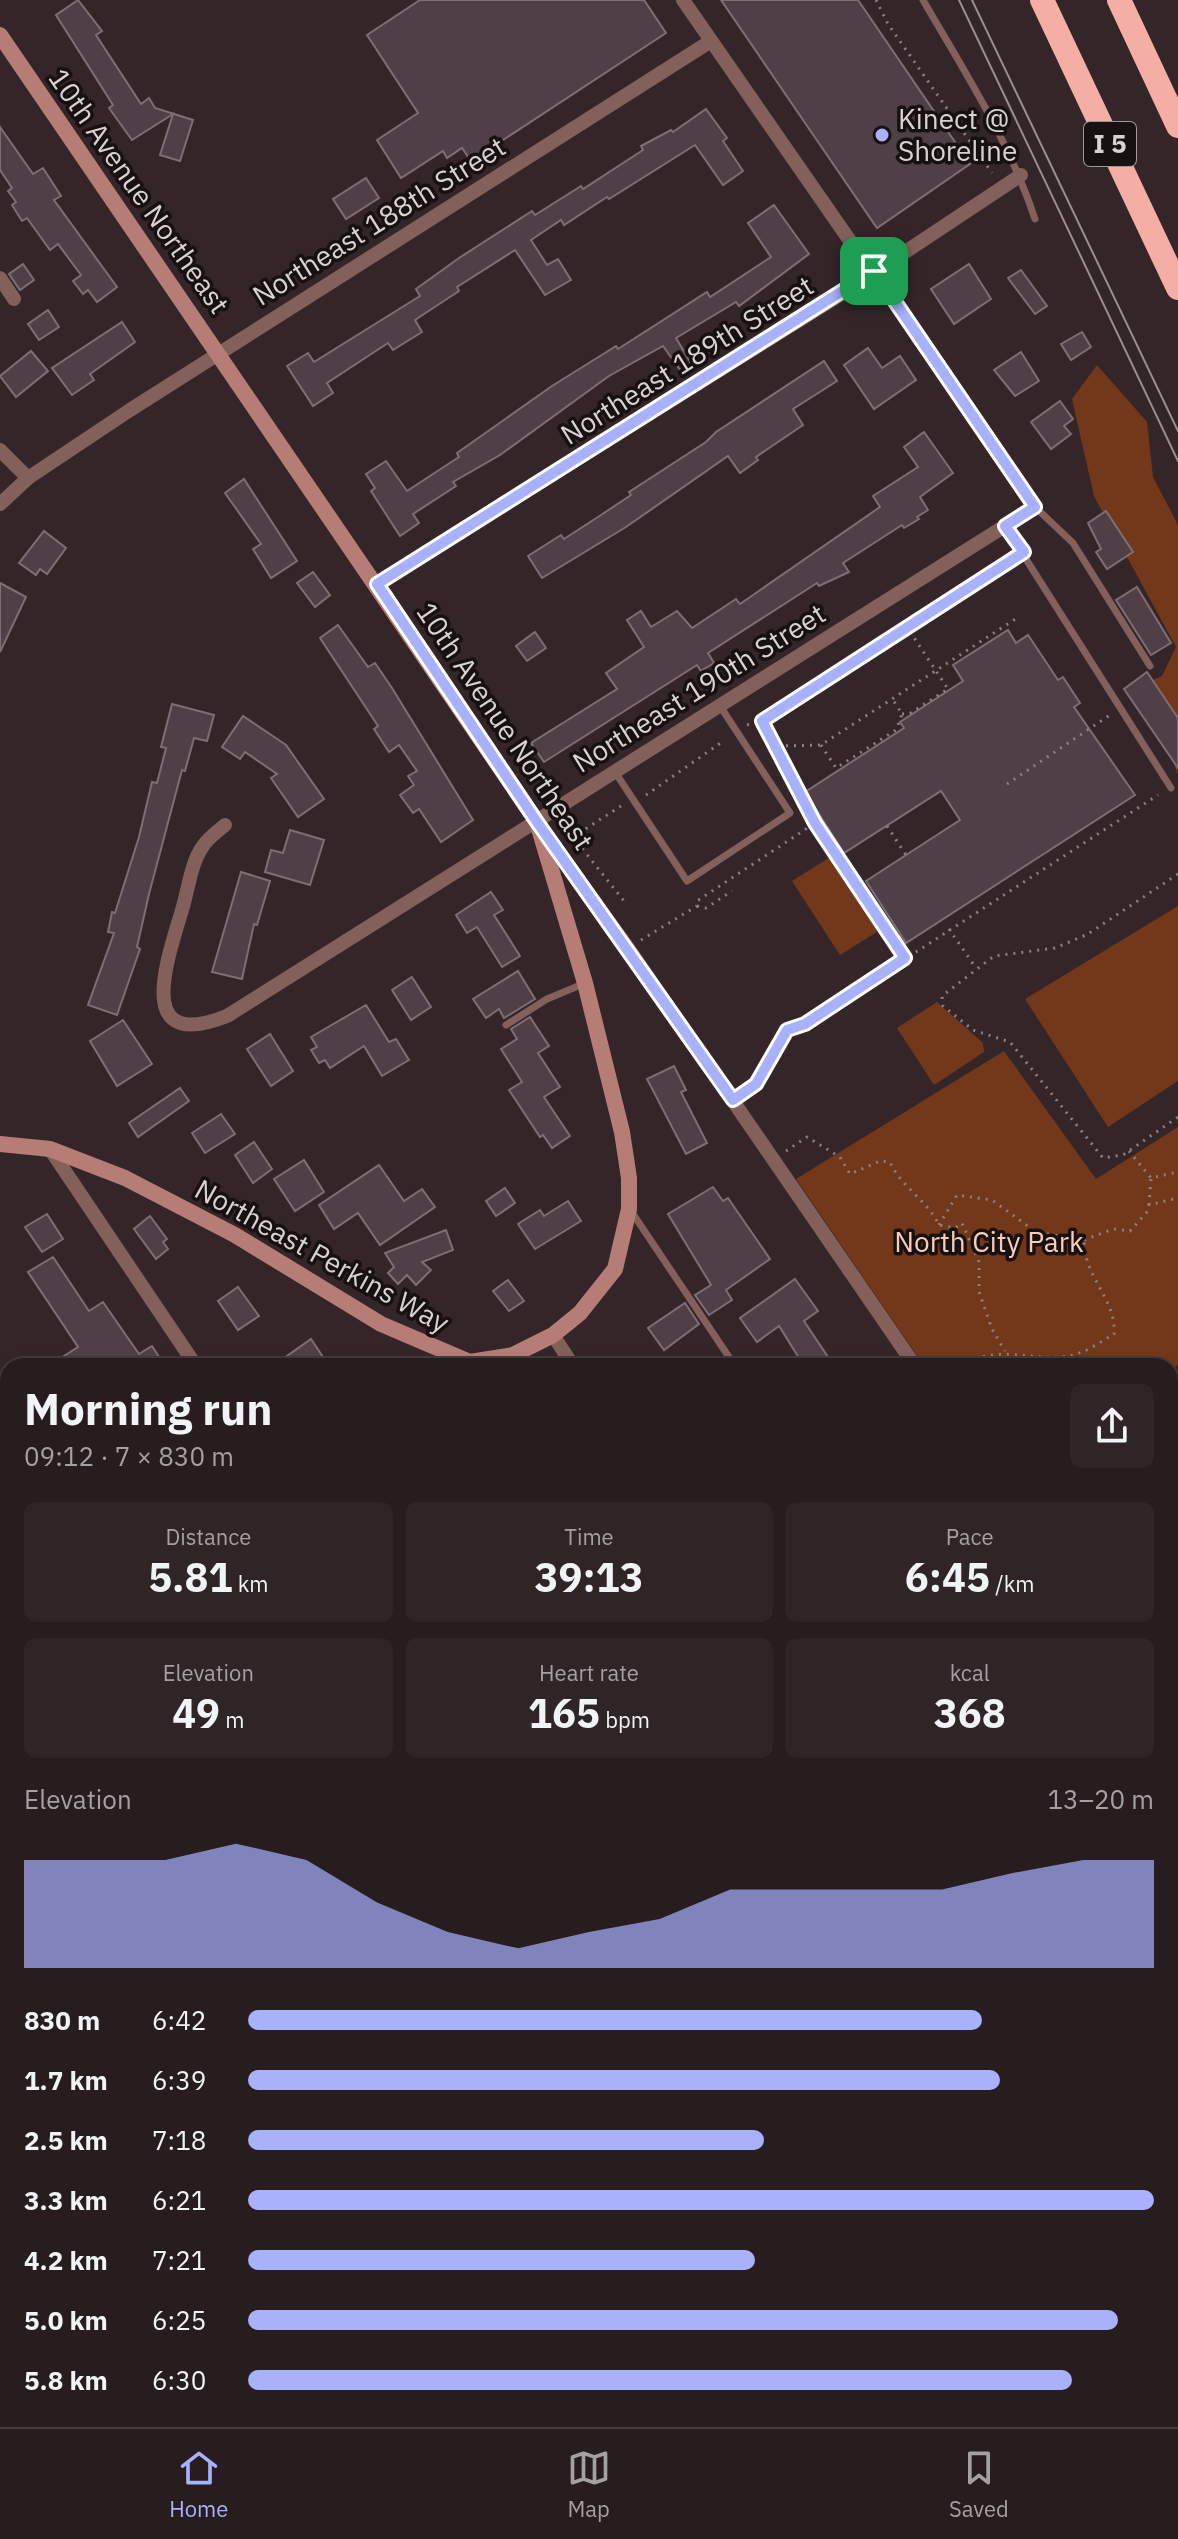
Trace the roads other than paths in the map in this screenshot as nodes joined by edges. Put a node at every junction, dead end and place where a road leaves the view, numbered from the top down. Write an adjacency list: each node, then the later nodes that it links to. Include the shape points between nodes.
1 (683, 0): 6 (street)
2 (923, 0): 8 (lane)
3 (1042, 0): 12 (highway, I 5)
4 (1119, 0): 7 (highway, I 5)
5 (0, 35): 14 (main road, 10th Avenue Northeast)
6 (711, 41): 10 (street); 14 (street, Northeast 188th Street)
7 (1178, 126)
8 (1021, 175): 9 (lane); 10 (street, Northeast 189th Street)
9 (1035, 219)
10 (874, 271): 18 (street); 20 (street, Northeast 189th Street)
11 (0, 278): 13 (street)
12 (1178, 288)
13 (14, 299)
14 (219, 353): 16 (street, Northeast 188th Street); 20 (main road, 10th Avenue Northeast)
15 (0, 450): 16 (street)
16 (28, 478): 17 (street, Northeast 188th Street)
17 (0, 504)
18 (1035, 507): 19 (street, Northeast 190th Street); 21 (lane, via 1073,543)
19 (1005, 526): 22 (street, Northeast 190th Street); 24 (lane)
20 (377, 584): 25 (main road, 10th Avenue Northeast)
21 (1150, 666)
22 (720, 706): 23 (street, Northeast 190th Street); 23 (lane, via 790,813 687,881)
23 (615, 772): 25 (street, Northeast 190th Street)
24 (1171, 788)
25 (537, 822): 26 (street, Northeast 190th Street, via 227,1016 183,1026 173,1021 167,1007 163,972 202,846); 27 (main road, Northeast Perkins Way); 38 (street, 10th Avenue Northeast)
26 (225, 825)
27 (585, 983): 28 (lane); 31 (main road, Northeast Perkins Way, via 622,1132)
28 (506, 1025)
29 (0, 1144): 30 (main road, Northeast Perkins Way)
30 (50, 1149): 33 (street); 34 (main road, Northeast Perkins Way, via 125,1178 235,1235 381,1324)
31 (629, 1209): 32 (main road, Northeast Perkins Way, via 615,1269 580,1313); 37 (lane)
32 (553, 1335): 35 (main road, Northeast Perkins Way); 36 (street)
33 (191, 1358)
34 (458, 1358)
35 (495, 1358)
36 (568, 1358)
37 (730, 1358)
38 (909, 1358)

